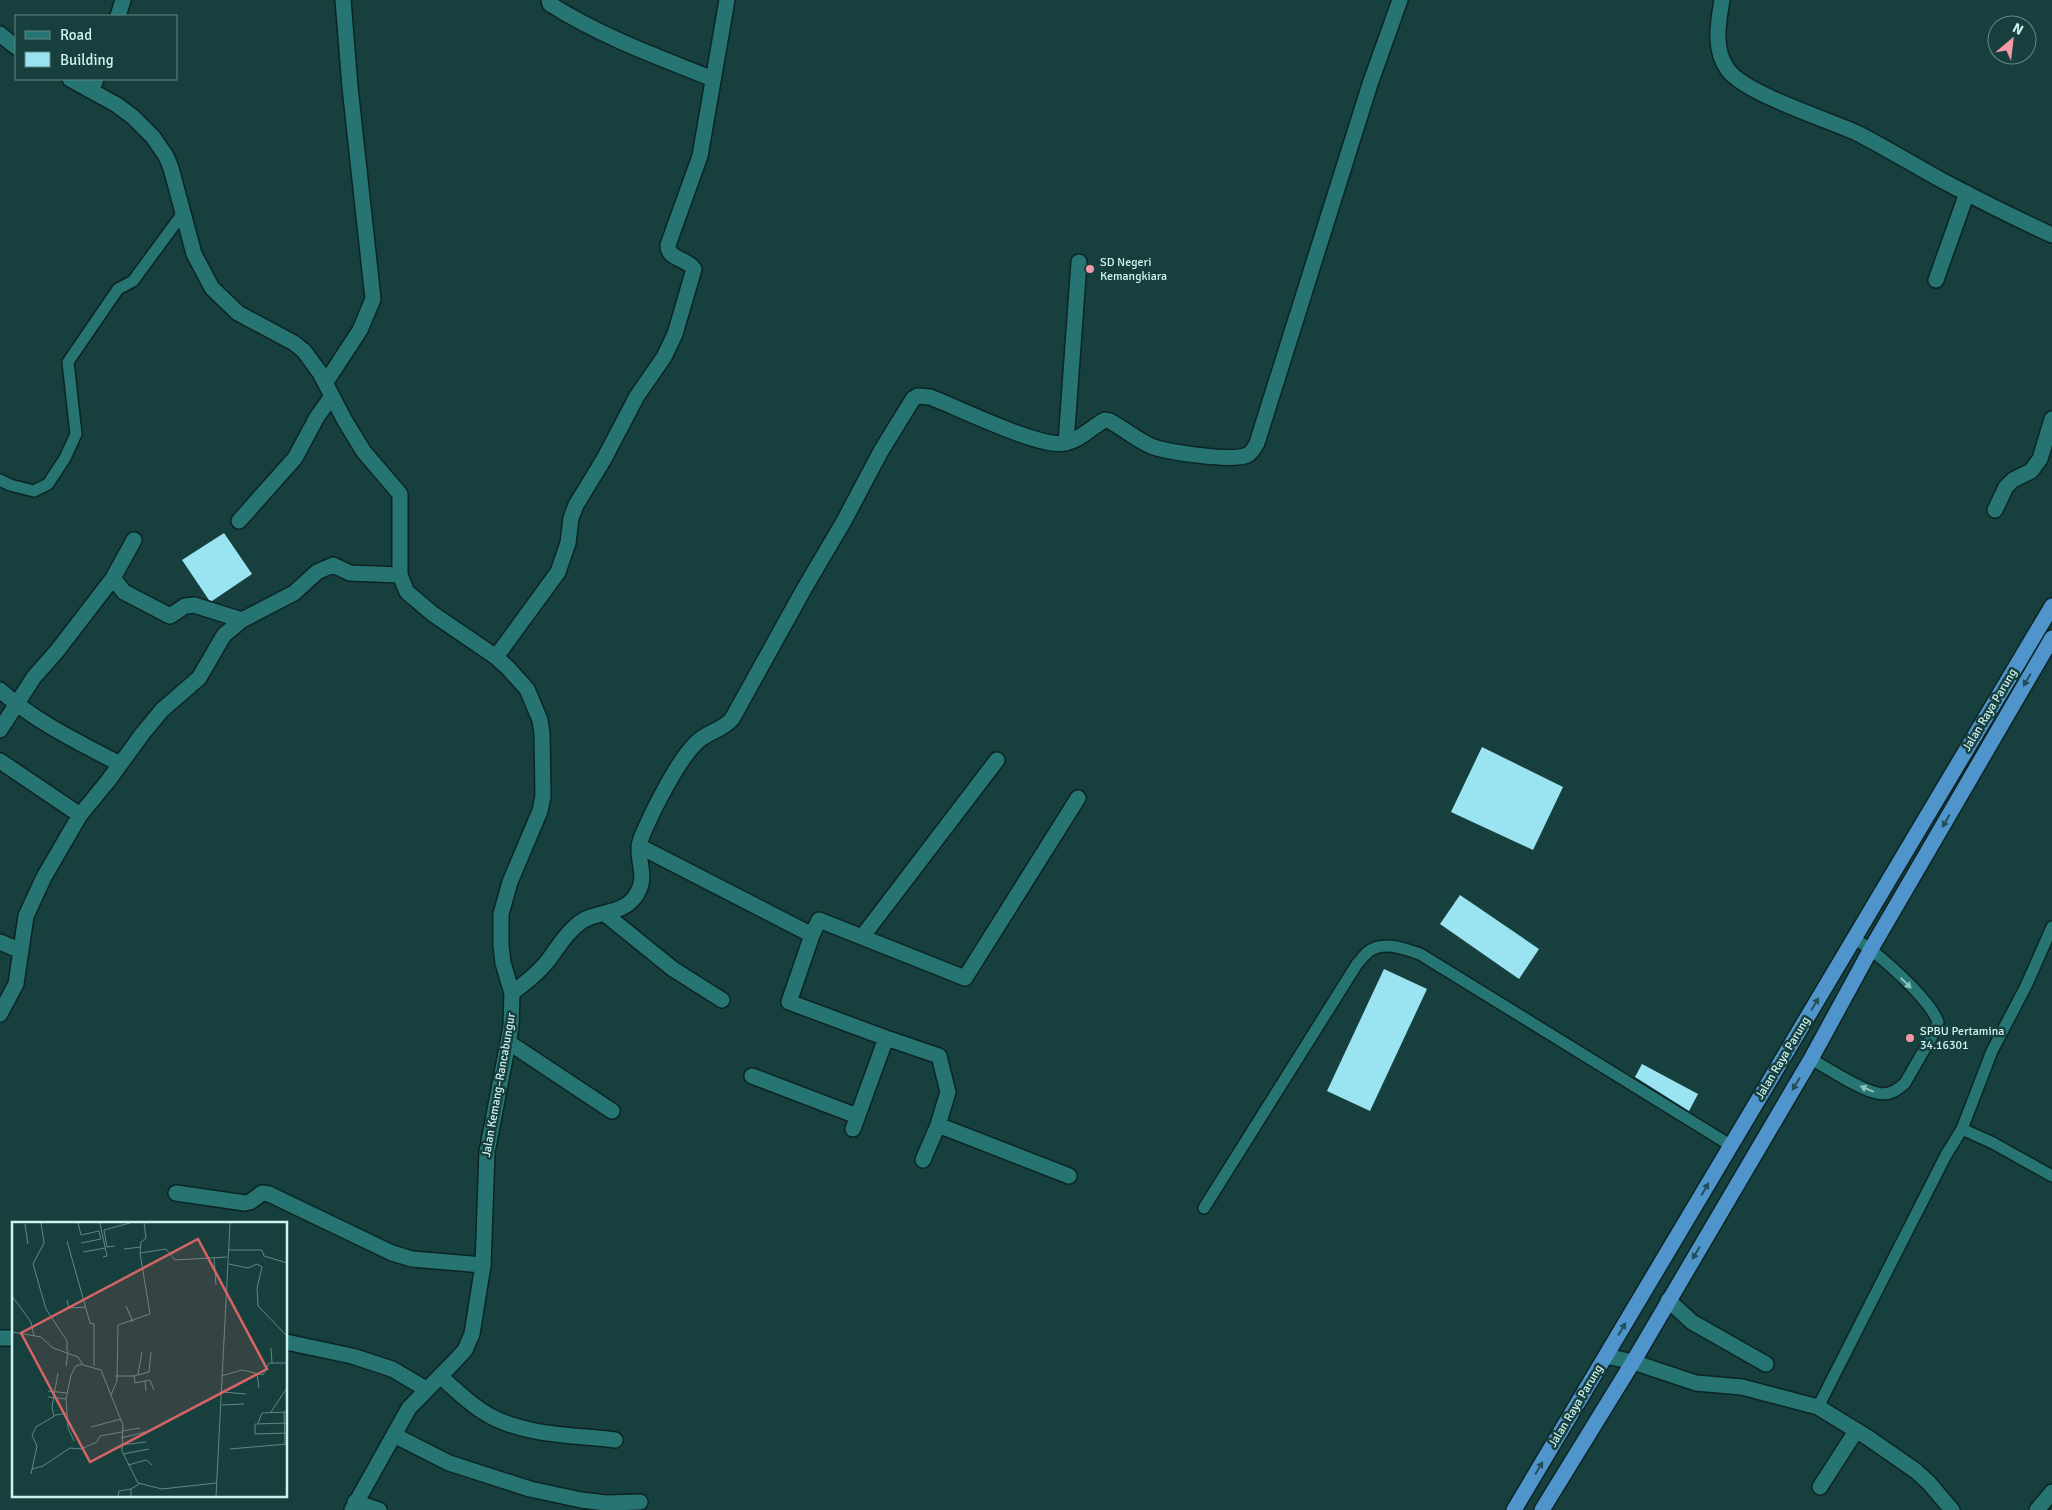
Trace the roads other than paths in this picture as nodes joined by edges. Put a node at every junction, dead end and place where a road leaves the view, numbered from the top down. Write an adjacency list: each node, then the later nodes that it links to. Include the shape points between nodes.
1 (123, 0): 7 (street)
2 (343, 0): 18 (street, via 373,299)
3 (549, 0): 10 (street, via 557,9 596,29)
4 (727, 0): 10 (street)
5 (1400, 0): 20 (street, via 1252,452 1234,457 1163,450 1105,420 1083,436)
6 (1722, 0): 13 (street, via 1718,24 1720,53 1729,71 1740,80 1775,99 1856,133)
7 (118, 15)
8 (0, 34): 9 (street)
9 (15, 46)
10 (713, 79): 30 (street, via 700,156 668,245 671,253 694,269 675,334 576,505 558,572)
11 (74, 80): 12 (street, Jalan Kemang–Rancabungur)
12 (94, 85): 14 (street, Jalan Kemang–Rancabungur, via 144,127 156,142 171,168)
13 (1966, 193): 15 (street); 17 (street)
14 (183, 213): 18 (street, Jalan Kemang–Rancabungur, via 194,254 212,288 238,313 299,347 315,365); 21 (lane, via 132,281 118,289 68,362 76,434 48,484 34,491)
15 (2052, 235)
16 (1079, 262): 20 (street)
17 (1936, 280)
18 (329, 389): 23 (street, via 295,458); 25 (street, Jalan Kemang–Rancabungur, via 364,452 400,494)
19 (2052, 419): 22 (street, via 2040,459 2032,471 2006,487)
20 (1066, 443): 39 (street, via 1058,444 1016,432 930,397 913,399 737,710 726,726 703,737 690,750)
21 (0, 480)
22 (1994, 510)
23 (239, 521)
24 (134, 540): 26 (street)
25 (400, 575): 28 (street, via 350,573 333,566 317,572 294,593); 30 (street, Jalan Kemang–Rancabungur, via 412,597)
26 (113, 578): 28 (street, via 124,592 170,616 185,606 194,605); 32 (street, via 58,651 34,677)
27 (2052, 606): 44 (highway, Jalan Raya Parung)
28 (242, 620): 36 (street, via 224,635 199,678 162,710)
29 (2052, 638): 46 (highway, Jalan Raya Parung, one-way to 46)
30 (496, 657): 48 (street, Jalan Kemang–Rancabungur, via 527,689 542,733 542,803 510,882 501,914 503,963)
31 (0, 690): 32 (street)
32 (17, 705): 33 (street); 36 (street, via 54,730)
33 (0, 730)
34 (998, 760): 43 (street)
35 (0, 762): 38 (street)
36 (120, 764): 38 (street)
37 (1078, 798): 43 (street, via 965,978)
38 (80, 815): 47 (street, via 44,877 26,916)
39 (639, 846): 40 (street, via 643,876 639,890 624,907); 42 (street)
40 (605, 914): 48 (street, via 577,924 544,966); 49 (street, via 673,969)
41 (2052, 927): 57 (lane, via 1992,1051)
42 (812, 935): 43 (street, via 819,920); 51 (street, via 789,1002)
43 (862, 937)
44 (1855, 939): 46 (lane); 58 (highway, Jalan Raya Parung, one-way to 44)
45 (0, 942): 47 (street)
46 (1871, 949): 53 (highway, Jalan Raya Parung); 53 (lane, one-way to 53, via 1929,1004 1938,1022 1935,1031 1905,1083 1888,1093 1878,1094 1864,1089)
47 (21, 951): 50 (street, via 16,984)
48 (512, 993): 52 (street, Jalan Kemang–Rancabungur)
49 (722, 1000)
50 (0, 1014)
51 (886, 1038): 54 (street, via 855,1123); 56 (street, via 939,1056 948,1092)
52 (508, 1042): 55 (street); 64 (street, Jalan Kemang–Rancabungur, via 487,1152)
53 (1811, 1059): 65 (highway, Jalan Raya Parung, one-way to 65)
54 (752, 1076)
55 (612, 1111)
56 (938, 1125): 59 (street); 60 (street)
57 (1962, 1129): 61 (lane); 72 (lane, via 1946,1154)
58 (1730, 1145): 63 (lane, via 1420,954 1384,946 1370,950 1357,964); 67 (highway, Jalan Raya Parung, one-way to 58)
59 (923, 1160)
60 (1069, 1176)
61 (2052, 1176)
62 (176, 1192): 64 (street, via 245,1203 262,1193 270,1194 392,1254 412,1259)
63 (1204, 1208)
64 (483, 1265): 70 (street, Jalan Kemang–Rancabungur, via 472,1334 465,1350)
65 (1668, 1300): 68 (highway, Jalan Raya Parung); 69 (street, via 1692,1322)
66 (288, 1342): 71 (street, via 352,1356 392,1369)
67 (1606, 1356): 68 (street); 83 (highway, Jalan Raya Parung, one-way to 67)
68 (1633, 1362): 72 (street, via 1696,1383 1742,1387); 81 (highway, Jalan Raya Parung)
69 (1766, 1364)
70 (440, 1376): 71 (street, Jalan Kemang–Rancabungur); 75 (street, via 482,1411 509,1424 551,1433)
71 (426, 1389): 74 (street, Jalan Kemang–Rancabungur, via 409,1408)
72 (1818, 1407): 73 (street)
73 (1856, 1431): 76 (street); 80 (street, via 1916,1471)
74 (394, 1435): 78 (street, via 449,1462 530,1488 587,1501); 79 (street, Jalan Kemang–Rancabungur)
75 (614, 1440)
76 (1820, 1487)
77 (2052, 1492): 84 (street)
78 (640, 1502)
79 (353, 1506): 82 (street)
80 (1944, 1506)
81 (1543, 1509)
82 (379, 1510)
83 (1514, 1510)
84 (2037, 1510)

